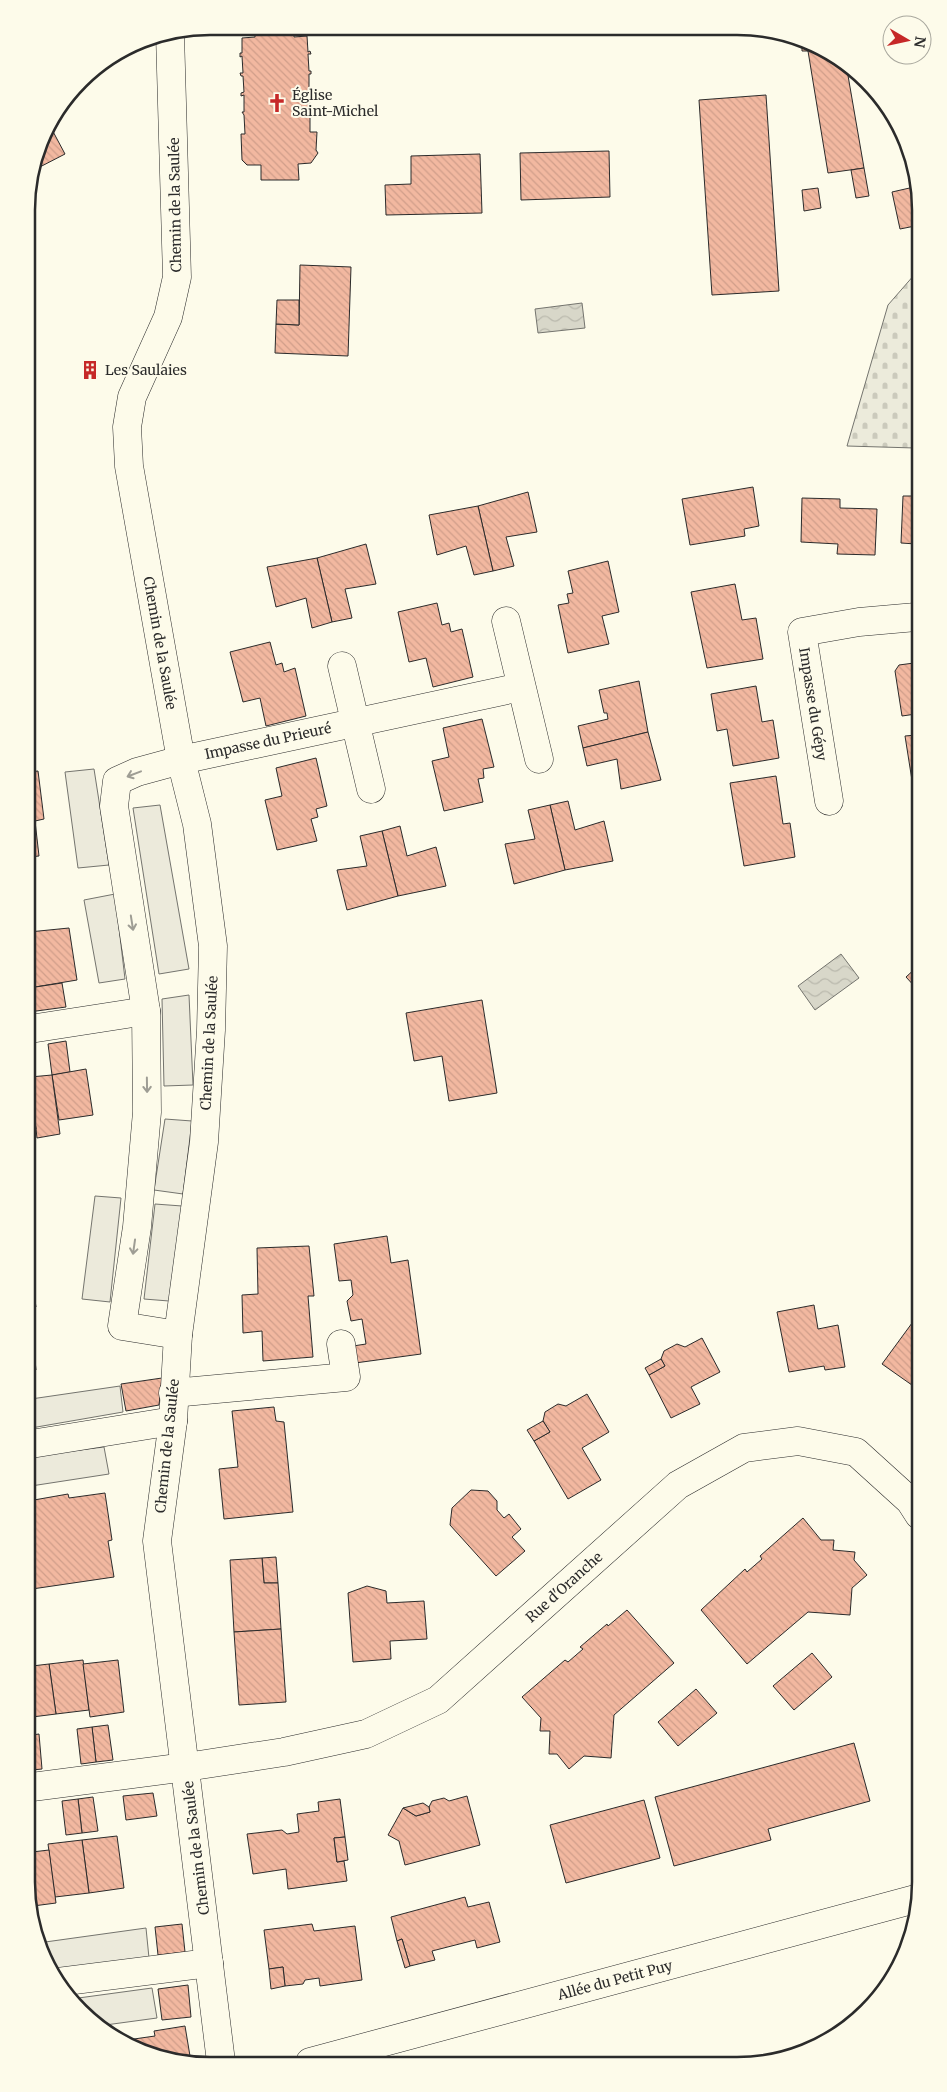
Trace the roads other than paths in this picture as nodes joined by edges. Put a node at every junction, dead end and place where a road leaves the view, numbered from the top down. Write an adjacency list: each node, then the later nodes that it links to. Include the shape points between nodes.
1 (170, 40): 8 (street, Chemin de la Saulée, via 177,277 168,317 132,397 127,427 129,466)
2 (912, 618): 10 (street, Impasse du Gépy, via 859,622 802,632)
3 (506, 620): 5 (street)
4 (342, 666): 6 (street)
5 (521, 687): 6 (street, Impasse du Prieuré); 7 (street)
6 (356, 722): 8 (street, Impasse du Prieuré); 9 (street)
7 (539, 759)
8 (181, 760): 11 (street, Impasse du Prieuré, one-way to 11, via 117,781 114,806); 13 (street, Chemin de la Saulée, via 197,824 213,946 204,1142)
9 (372, 789)
10 (829, 801)
11 (146, 1011): 12 (street); 13 (street, one-way to 13, via 148,1112 137,1227 122,1326)
12 (35, 1028)
13 (178, 1335): 15 (street, Chemin de la Saulée)
14 (341, 1344): 15 (street, via 346,1376)
15 (173, 1393): 16 (street, Chemin de la Saulée)
16 (173, 1421): 17 (street); 19 (street, Chemin de la Saulée, via 157,1541)
17 (35, 1443)
18 (912, 1505): 19 (street, Rue d'Oranche, via 856,1452 798,1441 744,1448 678,1484 438,1700 366,1734 284,1752)
19 (186, 1767): 20 (street, Rue d'Oranche); 22 (street, Chemin de la Saulée)
20 (35, 1787)
21 (911, 1901): 25 (street, Allée du Petit Puy)
22 (209, 1963): 23 (street); 24 (street, Chemin de la Saulée)
23 (66, 1981)
24 (220, 2057)
25 (329, 2057)

